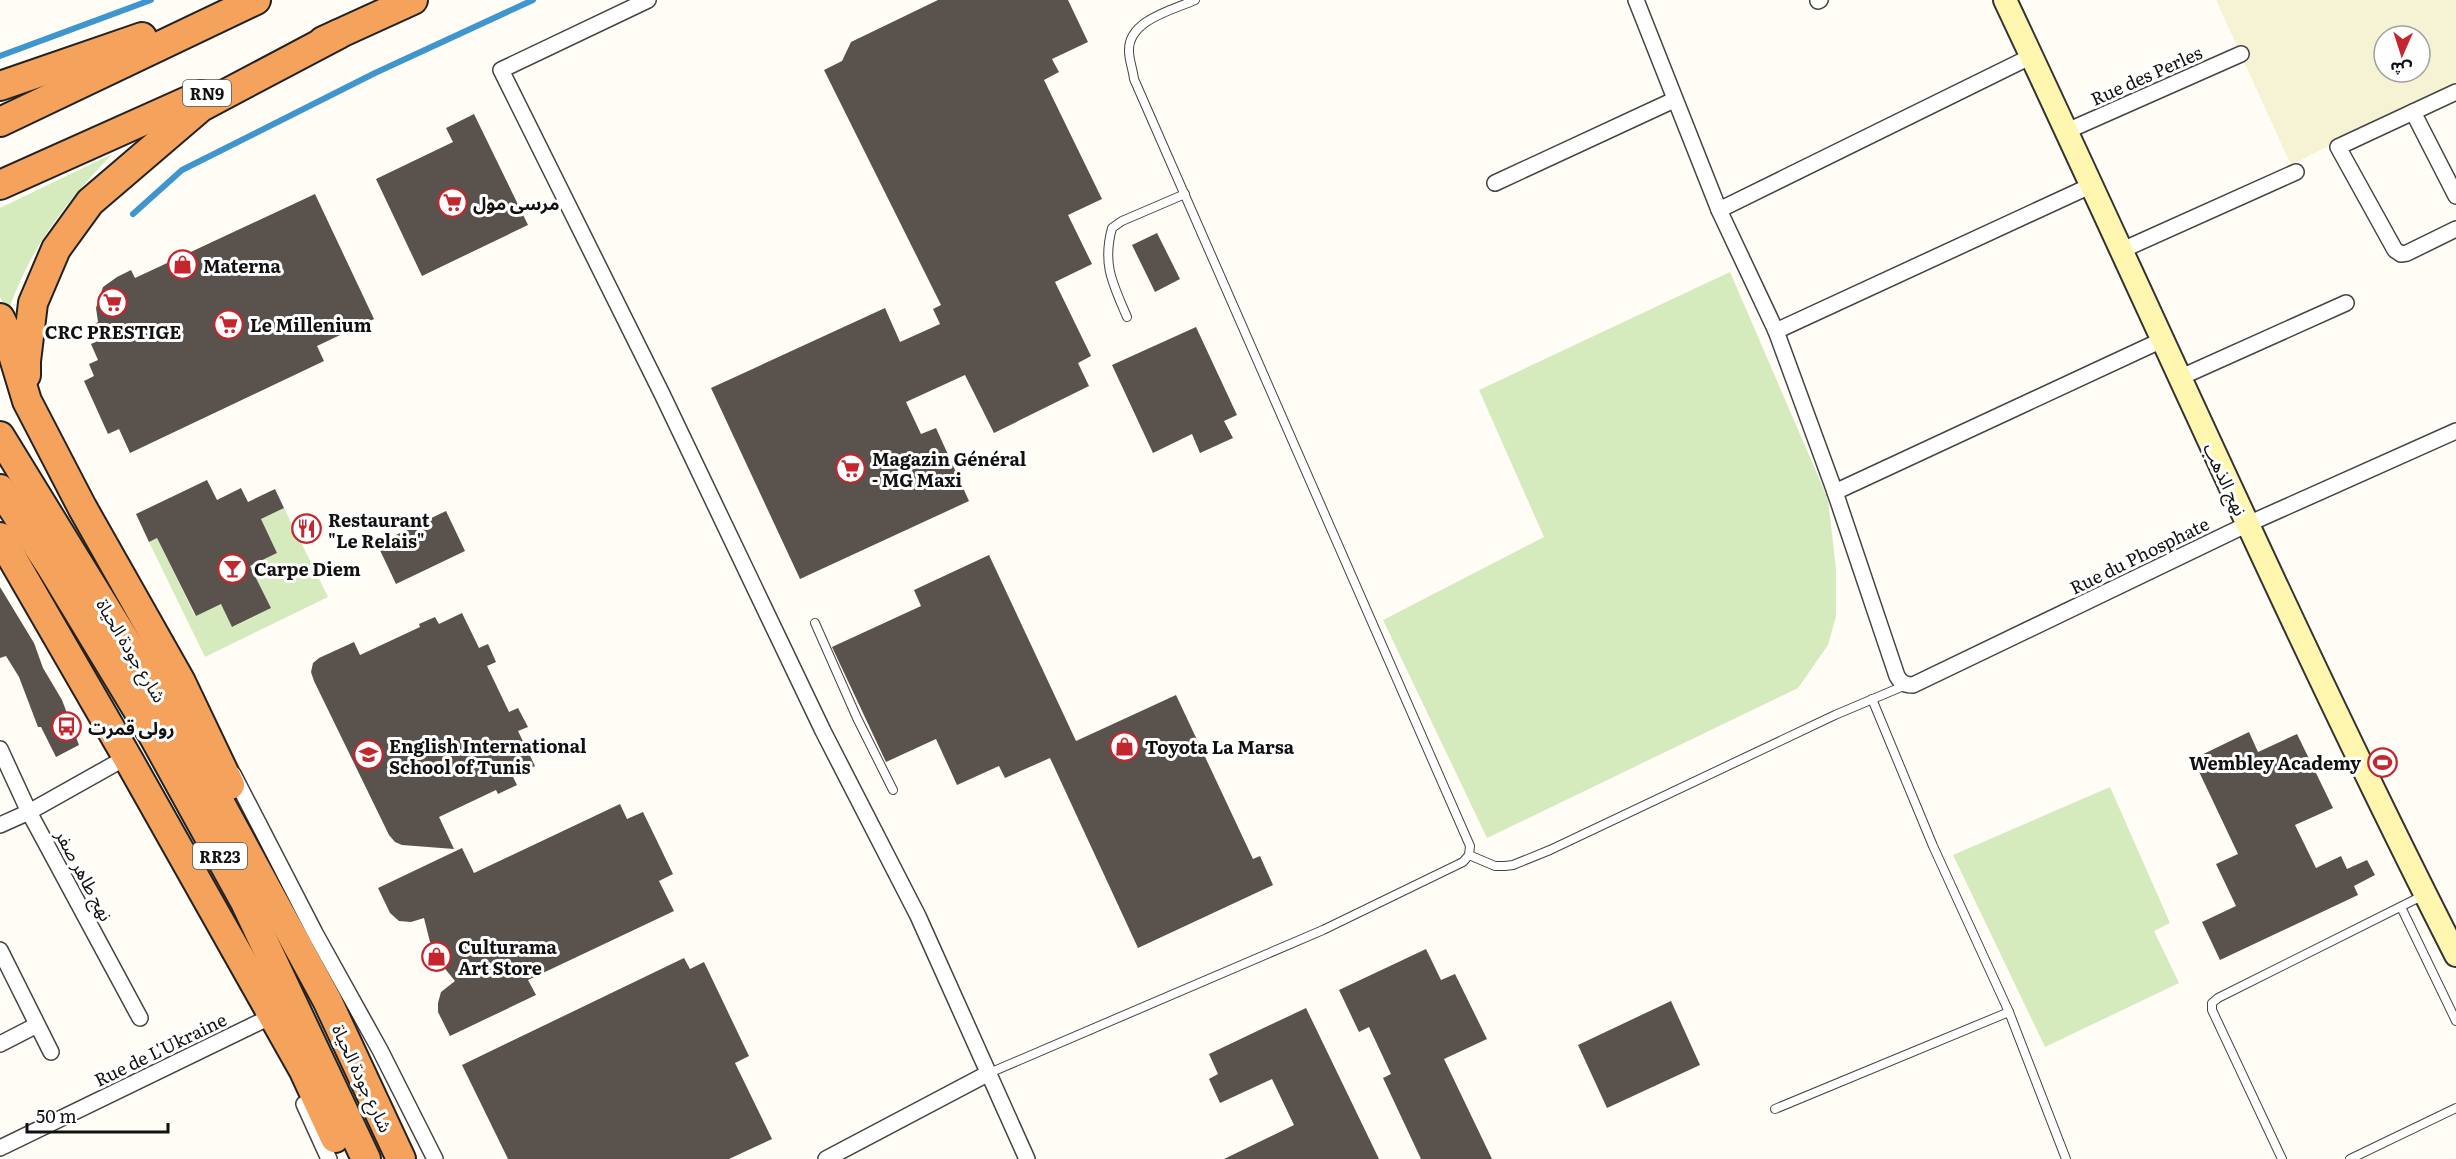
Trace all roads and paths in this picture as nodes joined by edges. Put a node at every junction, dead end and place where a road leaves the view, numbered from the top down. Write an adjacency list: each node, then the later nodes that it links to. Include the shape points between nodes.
1 (249, 0): 11 (highway)
2 (256, 0): 15 (highway)
3 (413, 0): 8 (highway, RN9)
4 (648, 0): 62 (street, via 501,70 823,731 918,916)
5 (1195, 0): 21 (lane, via 1144,24 1133,34 1129,50 1134,79)
6 (1636, 0): 13 (street)
7 (2005, 0): 10 (street, نهج الذهب)
8 (339, 34): 19 (highway, RN9); 32 (highway, via 201,107 90,202 56,249 33,303 26,362)
9 (2241, 54): 16 (street, Rue des Perles)
10 (2032, 56): 16 (street, نهج الذهب); 23 (street)
11 (0, 86)
12 (2456, 92): 14 (street)
13 (1674, 100): 18 (street); 23 (street)
14 (2413, 112): 22 (street); 24 (street, via 2338,147 2395,250 2407,253)
15 (0, 122)
16 (2067, 131): 20 (street, نهج الذهب)
17 (2296, 172): 25 (street)
18 (1496, 183)
19 (0, 185)
20 (2090, 186): 25 (street, نهج الذهب); 29 (street)
21 (1185, 194): 27 (lane, via 1112,228 1108,273); 49 (lane, via 1470,846)
22 (2456, 196)
23 (1719, 210): 29 (street)
24 (2456, 229)
25 (2120, 251): 30 (street, نهج الذهب)
26 (2346, 303): 31 (street)
27 (1127, 317)
28 (0, 318): 32 (highway)
29 (1776, 331): 36 (street)
30 (2162, 340): 31 (street, نهج الذهب); 36 (street)
31 (2179, 378): 37 (street, نهج الذهب)
32 (27, 401): 43 (highway)
33 (2456, 430): 37 (street, Rue du Phosphate)
34 (0, 436): 39 (highway, شارع جودة الحياة / RR23)
35 (0, 489): 39 (highway, شارع جودة الحياة / RR23)
36 (1835, 492): 41 (street, via 1897,676)
37 (2248, 524): 41 (street, Rue du Phosphate); 50 (street, نهج الذهب)
38 (0, 537): 45 (highway)
39 (62, 560): 54 (highway, شارع جودة الحياة / RR23, via 181,731); 68 (highway, شارع جودة الحياة / RR23, via 245,902)
40 (815, 623): 46 (lane)
41 (1906, 685): 42 (lane)
42 (1872, 699): 49 (lane, via 1513,866 1495,866); 55 (lane, via 1933,846)
43 (197, 713): 54 (highway); 70 (street, via 230,767)
44 (0, 749): 47 (street, نهج طاهر صفر)
45 (127, 757): 47 (street); 56 (highway)
46 (893, 790)
47 (29, 812): 48 (street); 57 (street, نهج طاهر صفر)
48 (0, 825)
49 (1469, 855): 62 (lane, via 1463,862 1323,930)
50 (2425, 894): 51 (lane); 53 (street, نهج الذهب)
51 (2401, 907): 58 (lane); 74 (lane, via 2212,1003)
52 (0, 950): 59 (street)
53 (2456, 955)
54 (327, 1000): 69 (highway, شارع جودة الحياة / RR23)
55 (2009, 1012): 64 (lane); 73 (lane)
56 (270, 1017): 65 (street, Rue de L'Ukraine); 66 (street); 67 (highway, via 304,1071)
57 (140, 1018)
58 (2456, 1021)
59 (37, 1025): 60 (street); 61 (street)
60 (0, 1044)
61 (51, 1052)
62 (987, 1074): 71 (street); 72 (street)
63 (2456, 1108): 75 (lane)
64 (1774, 1109)
65 (0, 1148)
66 (329, 1159)
67 (345, 1159)
68 (366, 1159)
69 (400, 1159)
70 (435, 1159)
71 (826, 1159)
72 (1027, 1159)
73 (2066, 1159)
74 (2282, 1159)
75 (2350, 1159)

